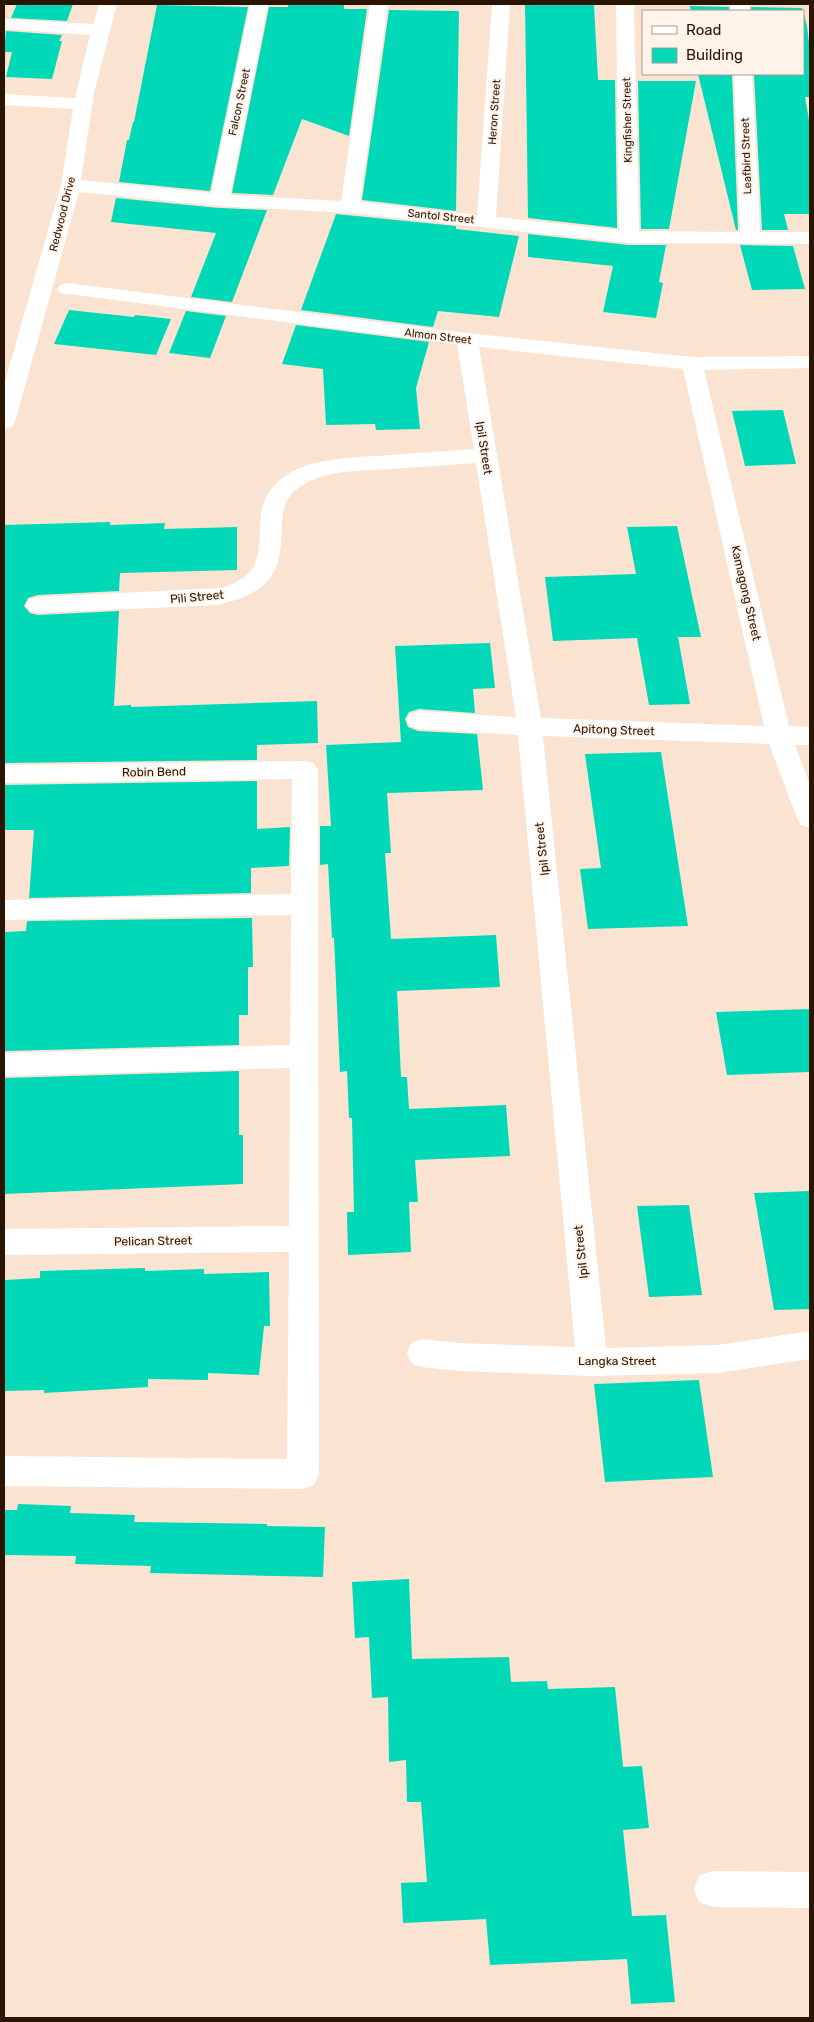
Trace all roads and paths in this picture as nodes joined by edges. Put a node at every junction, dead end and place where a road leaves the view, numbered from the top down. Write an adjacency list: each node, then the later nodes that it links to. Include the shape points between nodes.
1 (108, 4): 7 (street, Redwood Drive)
2 (260, 4): 12 (street, Falcon Street)
3 (379, 4): 13 (street)
4 (501, 4): 14 (street, Heron Street)
5 (625, 4): 15 (street, Kingfisher Street)
6 (4, 24): 7 (street)
7 (99, 30): 10 (street, Redwood Drive)
8 (743, 75): 16 (street, Leafbird Street)
9 (4, 99): 10 (street)
10 (84, 104): 11 (street, Redwood Drive)
11 (71, 185): 12 (street, Santol Street); 22 (street, Redwood Drive)
12 (219, 200): 13 (street, Santol Street)
13 (350, 208): 14 (street, Santol Street)
14 (486, 221): 15 (street, Santol Street)
15 (629, 237): 16 (street, Santol Street)
16 (750, 238): 17 (street, Santol Street)
17 (810, 238)
18 (67, 289): 19 (street, Almon Street)
19 (466, 339): 21 (street, Almon Street); 23 (street, Ipil Street)
20 (810, 362): 21 (street, Almon Street)
21 (692, 364): 27 (street, Kamagong Street)
22 (4, 422)
23 (485, 455): 24 (street, Pili Street, via 337,466 314,470 296,479 286,486 272,510 268,559 263,572 236,592 218,597); 26 (street, Ipil Street)
24 (38, 605)
25 (419, 720): 26 (street, Apitong Street)
26 (530, 727): 27 (street, Apitong Street); 39 (street, Ipil Street)
27 (779, 736): 28 (street, Apitong Street); 30 (street, Kamagong Street)
28 (810, 736)
29 (4, 774): 31 (street, Robin Bend, via 305,770)
30 (810, 818)
31 (304, 904): 32 (street); 33 (street)
32 (4, 910)
33 (304, 1056): 34 (street); 35 (street)
34 (4, 1064)
35 (303, 1239): 36 (street, Pelican Street); 40 (street, via 303,1474)
36 (4, 1242)
37 (810, 1345): 39 (street, Langka Street, via 718,1360)
38 (422, 1353): 39 (street, Langka Street)
39 (592, 1362)
40 (4, 1471)
41 (712, 1888): 42 (street)
42 (810, 1890)

